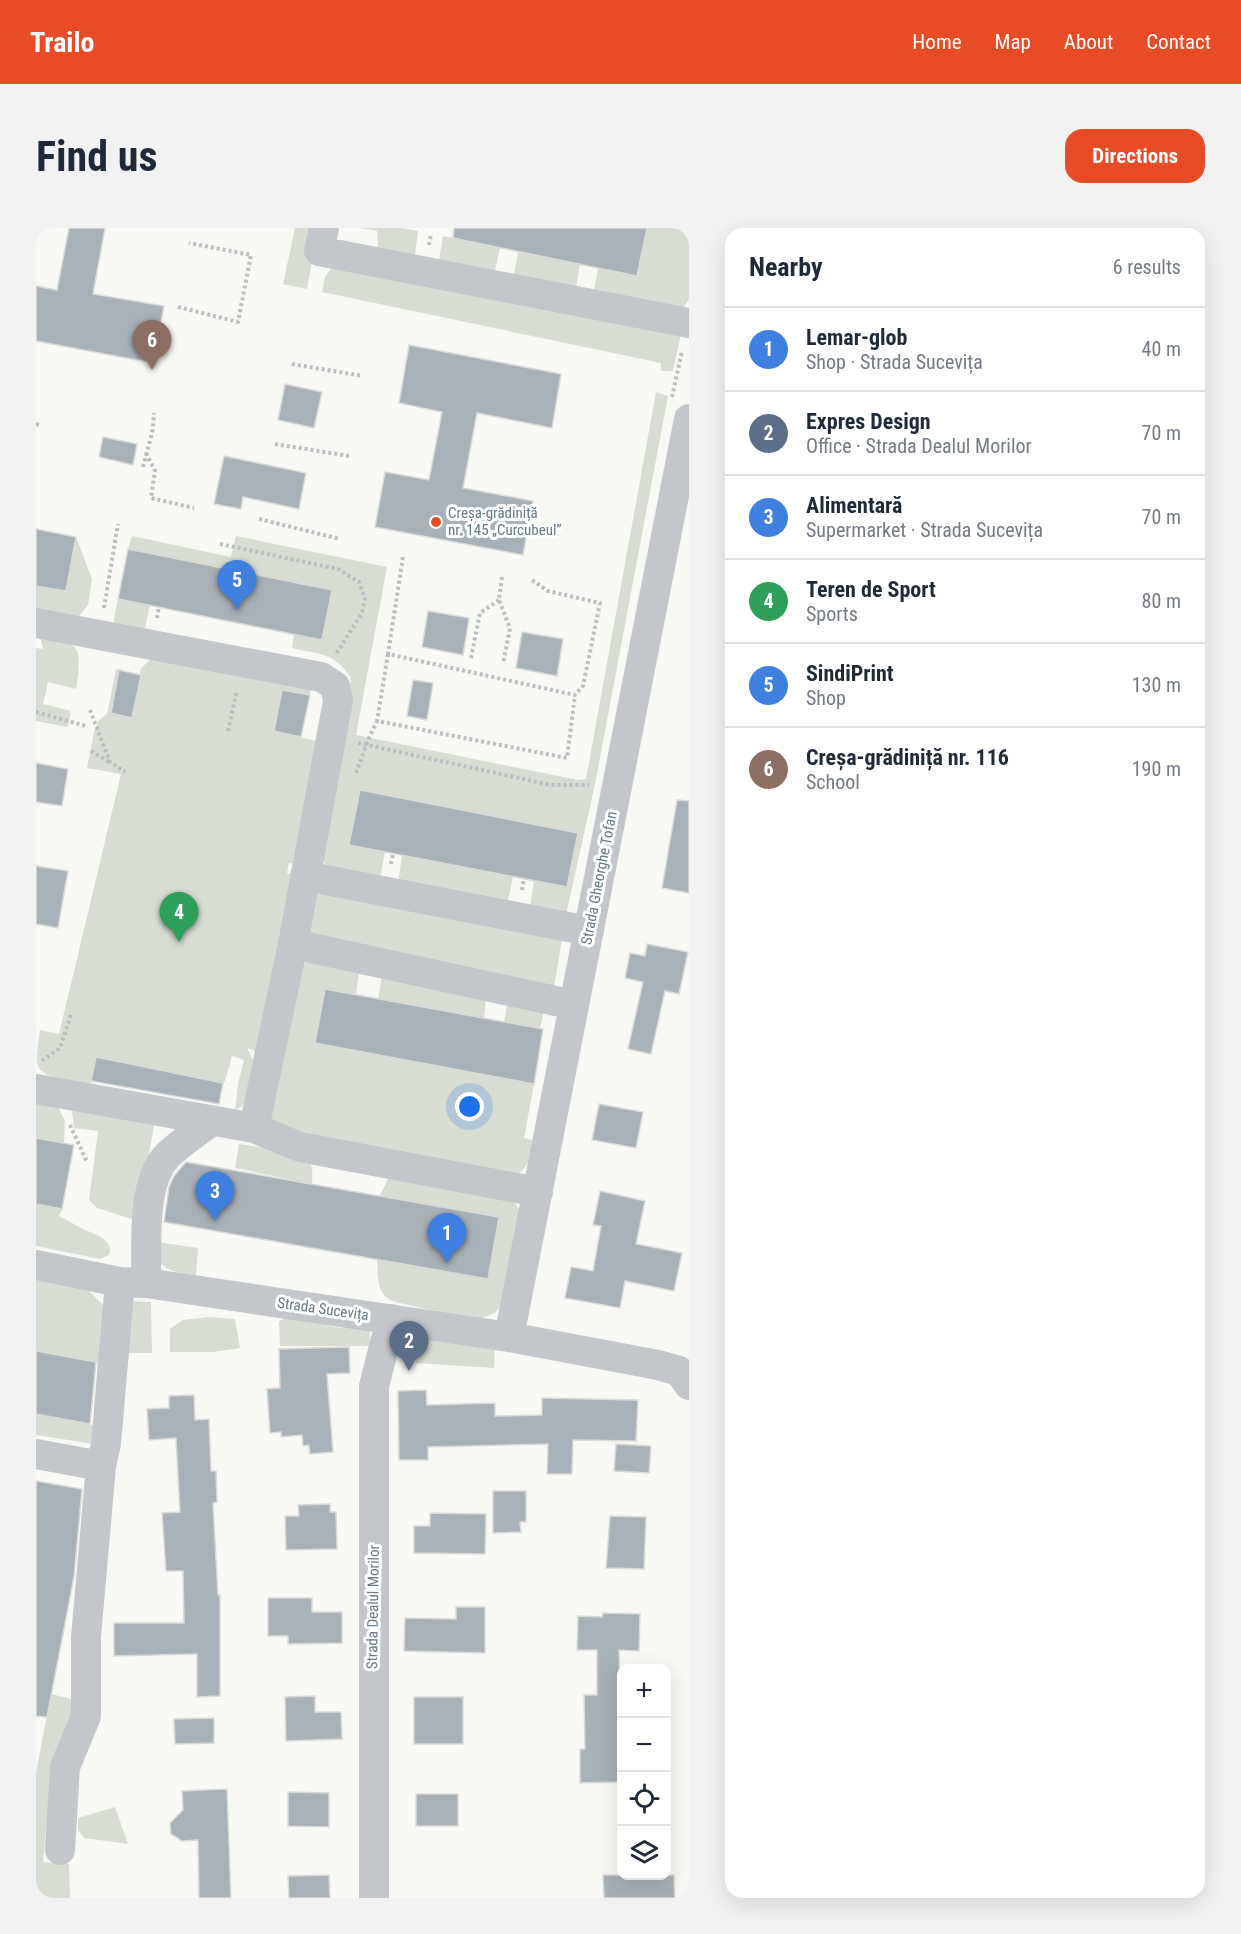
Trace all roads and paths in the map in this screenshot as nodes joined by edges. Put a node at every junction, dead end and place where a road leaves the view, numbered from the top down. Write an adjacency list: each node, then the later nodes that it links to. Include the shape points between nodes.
1 (324, 228): 4 (street, via 319,251)
2 (189, 243): 3 (path, via 251,255 238,322)
3 (178, 307)
4 (689, 323)
5 (291, 364): 6 (path)
6 (363, 376)
7 (154, 413): 10 (path)
8 (689, 419): 40 (street, Strada Gheorghe Tofan)
9 (275, 444): 11 (path)
10 (146, 453): 12 (path); 13 (path, via 155,471 151,498)
11 (349, 456)
12 (143, 467)
13 (194, 508)
14 (259, 519): 16 (path)
15 (118, 524): 23 (path)
16 (340, 539)
17 (220, 544): 28 (path, via 338,569 359,582 365,598 362,613)
18 (403, 557): 24 (path)
19 (502, 577): 21 (path)
20 (532, 580): 29 (path, via 548,591 600,603 583,686)
21 (499, 600): 25 (path, via 480,614); 27 (path, via 510,628)
22 (36, 623): 23 (street)
23 (100, 635): 26 (street)
24 (388, 654): 29 (path); 29 (path, via 377,722 567,758)
25 (471, 658)
26 (243, 663): 28 (street); 33 (path)
27 (503, 664)
28 (321, 677): 34 (street, via 335,686 338,700)
29 (575, 695)
30 (90, 710): 36 (path)
31 (36, 712): 32 (path)
32 (86, 726)
33 (228, 731)
34 (331, 737): 38 (path, via 551,785); 39 (street)
35 (91, 751): 36 (path)
36 (110, 762): 37 (path)
37 (125, 772)
38 (599, 785)
39 (305, 876): 40 (street); 41 (street)
40 (589, 931): 42 (street, Strada Gheorghe Tofan)
41 (293, 944): 42 (street); 47 (street)
42 (574, 1005): 49 (street, Strada Gheorghe Tofan)
43 (72, 1012): 44 (path, via 60,1048)
44 (36, 1065)
45 (46, 1091): 46 (street); 48 (path)
46 (212, 1121): 47 (street); 51 (street, via 166,1156 156,1174)
47 (254, 1128): 49 (street, via 300,1147)
48 (87, 1162)
49 (538, 1191): 53 (street, Strada Gheorghe Tofan)
50 (36, 1265): 51 (street, Strada Sucevița)
51 (133, 1282): 52 (street, Strada Sucevița); 56 (street)
52 (391, 1319): 53 (street, Strada Sucevița); 58 (street, Strada Dealul Morilor, via 374,1386)
53 (509, 1337): 54 (street, Strada Sucevița, via 658,1365)
54 (684, 1378)
55 (36, 1454): 56 (street)
56 (101, 1466): 57 (street, via 86,1637 86,1716 65,1767)
57 (60, 1850)
58 (374, 1898)

